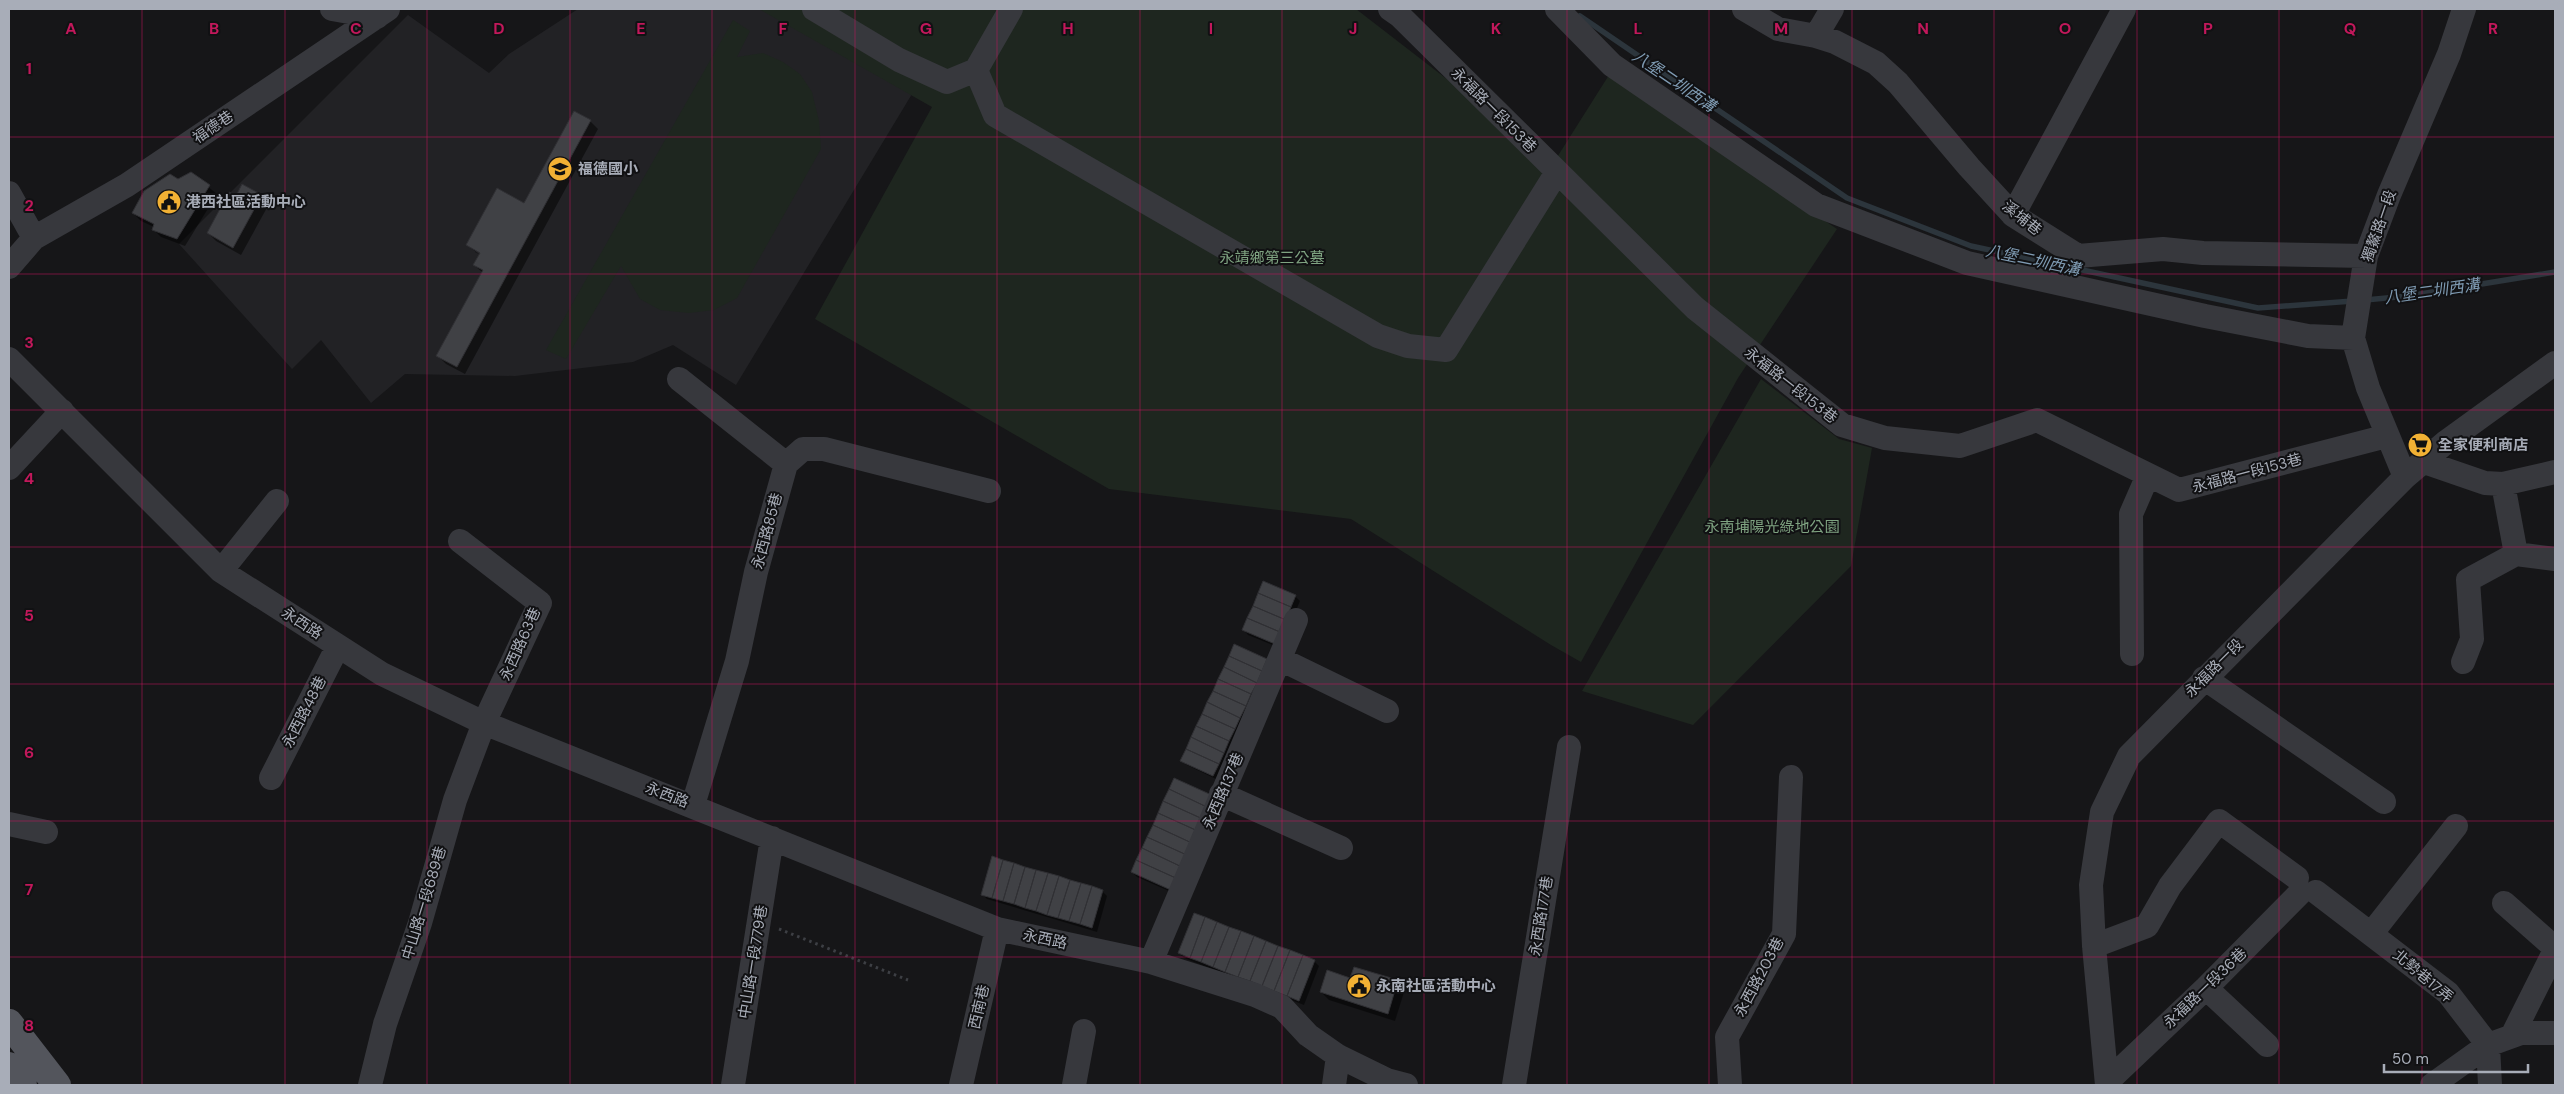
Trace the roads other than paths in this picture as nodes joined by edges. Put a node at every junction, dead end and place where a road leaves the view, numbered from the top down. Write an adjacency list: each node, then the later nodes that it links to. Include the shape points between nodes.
1 (332, 9): 10 (street)
2 (814, 9): 12 (street, via 899,60 947,82)
3 (1011, 9): 12 (street)
4 (1390, 9): 13 (street, 永福路一段153巷)
5 (1557, 9): 19 (street, via 1612,65 1816,205 1967,263 2205,316 2308,336)
6 (1744, 9): 11 (street, 溪埔巷, via 1778,29)
7 (1832, 9): 11 (street)
8 (2124, 9): 15 (street)
9 (2464, 9): 17 (street, 獨鰲路一段, via 2449,54 2388,195)
10 (383, 13): 16 (street, 福德巷, via 127,185)
11 (1816, 36): 15 (street, 溪埔巷, via 1876,63 1931,120 1969,168)
12 (976, 70): 13 (street, via 995,115 1378,336 1408,346 1446,350)
13 (1557, 172): 29 (street, 永福路一段153巷, via 1695,308 1842,425 1885,438 1960,446 2037,420)
14 (9, 193): 16 (street)
15 (2013, 215): 17 (street, 溪埔巷, via 2078,256 2163,249 2203,253)
16 (34, 238): 18 (street, 福德巷)
17 (2366, 256): 19 (street, 獨鰲路一段)
18 (9, 267)
19 (2353, 338): 24 (street, 獨鰲路一段)
20 (9, 359): 23 (street, 永西路)
21 (2555, 363): 25 (street, 永福路一段, via 2446,442)
22 (679, 379): 26 (street)
23 (62, 411): 27 (street); 37 (street, 永西路)
24 (2387, 436): 29 (street, 永福路一段153巷, via 2179,490); 30 (street, 獨鰲路一段)
25 (2424, 462): 30 (street, 永福路一段); 31 (street, via 2485,483)
26 (786, 464): 32 (street, via 803,449 824,449); 51 (street, 永西路85巷, via 756,572 737,661)
27 (9, 468)
28 (2555, 472): 31 (street)
29 (2148, 475): 40 (street, via 2131,514)
30 (2405, 477): 43 (street, 永福路一段)
31 (2502, 484): 35 (street)
32 (989, 492)
33 (277, 501): 37 (street)
34 (460, 541): 45 (street, 永西路63巷, via 540,603)
35 (2516, 554): 36 (street); 42 (street, via 2468,580 2472,639)
36 (2555, 559)
37 (221, 571): 39 (street, 永西路)
38 (1296, 620): 41 (street, 永西路137巷)
39 (338, 646): 45 (street, 永西路, via 382,674); 48 (street, 永西路48巷)
40 (2132, 654)
41 (1280, 659): 44 (street); 49 (street, 永西路137巷)
42 (2463, 662)
43 (2204, 678): 50 (street); 61 (street, 永福路一段, via 2128,756 2102,812 2091,885)
44 (1387, 711)
45 (484, 723): 51 (street, 永西路); 76 (street, 中山路一段689巷, via 455,800 420,923 385,1024)
46 (1569, 747): 82 (street, 永西路177巷)
47 (1791, 777): 83 (street, 永西路203巷, via 1784,934 1727,1037)
48 (271, 778)
49 (1221, 794): 56 (street); 63 (street, 永西路137巷)
50 (2384, 802)
51 (693, 805): 55 (street, 永西路)
52 (9, 824): 54 (street)
53 (2456, 826): 60 (street)
54 (46, 832)
55 (772, 838): 59 (street, 永西路); 77 (street, 中山路一段779巷)
56 (1341, 848)
57 (2305, 887): 60 (street, 北勢巷17弄); 61 (street, 北勢巷17弄, via 2219,821 2170,886 2147,926); 64 (street, 永福路一段36巷)
58 (2504, 903): 62 (street)
59 (997, 929): 63 (street, 永西路); 78 (street, 西南巷)
60 (2371, 934): 70 (street, 北勢巷17弄, via 2448,992)
61 (2094, 946): 73 (street, 永福路一段)
62 (2555, 949): 68 (street)
63 (1150, 962): 71 (street, 永西路, via 1255,995 1282,1007 1308,1035)
64 (2206, 988): 69 (street); 73 (street, 永福路一段36巷)
65 (9, 1023): 75 (main road)
66 (1084, 1031): 79 (street)
67 (2555, 1033): 68 (street)
68 (2512, 1036): 70 (street)
69 (2267, 1045)
70 (2488, 1045): 84 (street); 85 (street)
71 (1338, 1056): 80 (street); 81 (street, 永西路, via 1387,1080)
72 (9, 1066): 74 (main road)
73 (2107, 1084)
74 (23, 1085)
75 (57, 1085)
76 (370, 1085)
77 (733, 1085)
78 (961, 1085)
79 (1074, 1085)
80 (1334, 1085)
81 (1406, 1085)
82 (1514, 1085)
83 (1730, 1085)
84 (2432, 1085)
85 (2490, 1085)

